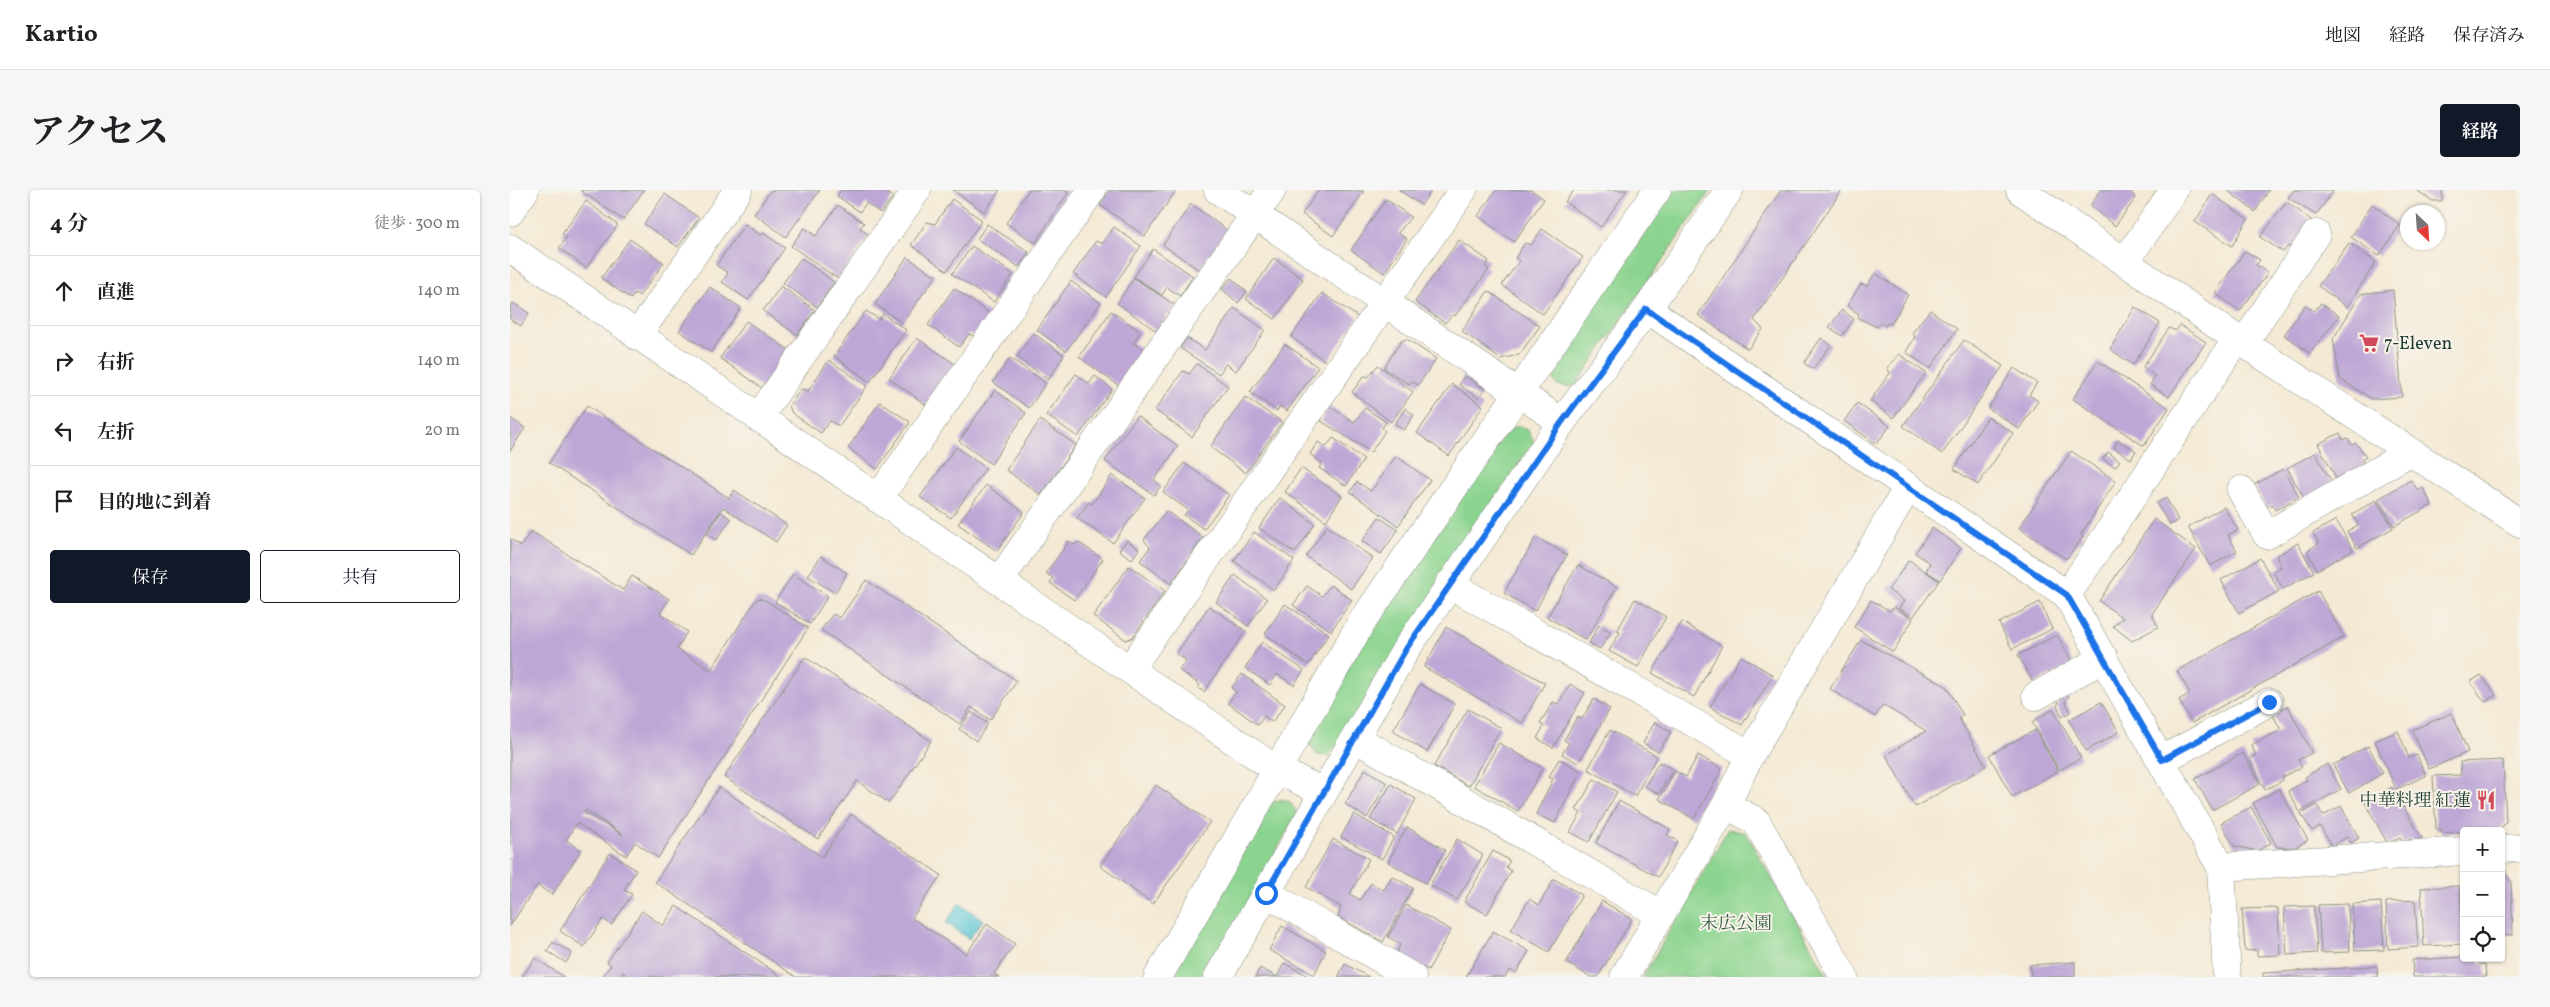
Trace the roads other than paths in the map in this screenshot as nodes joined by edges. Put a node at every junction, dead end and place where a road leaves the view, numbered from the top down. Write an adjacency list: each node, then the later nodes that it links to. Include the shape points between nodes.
1 (525, 190): 12 (street)
2 (738, 190): 19 (street)
3 (917, 190): 22 (street)
4 (1092, 190): 27 (street)
5 (1218, 190): 13 (street)
6 (1272, 190): 13 (street)
7 (1463, 190): 17 (street)
8 (1657, 190): 21 (street)
9 (1729, 190): 18 (street)
10 (2020, 190): 16 (street)
11 (2174, 190): 16 (street)
12 (510, 212)
13 (1254, 215): 17 (street); 29 (street)
14 (2316, 234): 20 (street)
15 (510, 248): 19 (street)
16 (2125, 262): 20 (street)
17 (1385, 303): 21 (street); 33 (street)
18 (1646, 309): 23 (street); 25 (street)
19 (637, 336): 22 (street)
20 (2240, 341): 24 (street); 31 (street)
21 (1517, 392): 23 (street); 39 (street, via 1360,624)
22 (758, 418): 27 (street)
23 (1562, 422): 30 (street)
24 (2410, 452): 26 (street, via 2267,535); 28 (street)
25 (1908, 487): 31 (street); 37 (street)
26 (2241, 490)
27 (878, 499): 29 (street)
28 (2520, 523)
29 (999, 581): 33 (street)
30 (1449, 584): 36 (street, via 1406,649); 37 (street)
31 (2067, 595): 32 (street)
32 (2104, 658): 34 (street); 38 (street)
33 (1130, 669): 39 (street)
34 (2036, 696)
35 (2269, 702): 38 (street)
36 (1355, 738): 40 (street); 47 (street)
37 (1750, 755): 41 (street)
38 (2162, 760): 45 (street)
39 (1277, 770): 40 (street); 48 (street)
40 (1324, 792): 46 (street)
41 (1726, 804): 47 (street); 52 (street, via 1756,821)
42 (2505, 848): 43 (street)
43 (2520, 848)
44 (2460, 851): 45 (street)
45 (2221, 867): 53 (street)
46 (1266, 893): 49 (street); 50 (street)
47 (1660, 914): 51 (street)
48 (1158, 977)
49 (1218, 977)
50 (1412, 977)
51 (1624, 977)
52 (1844, 977)
53 (2227, 977)

